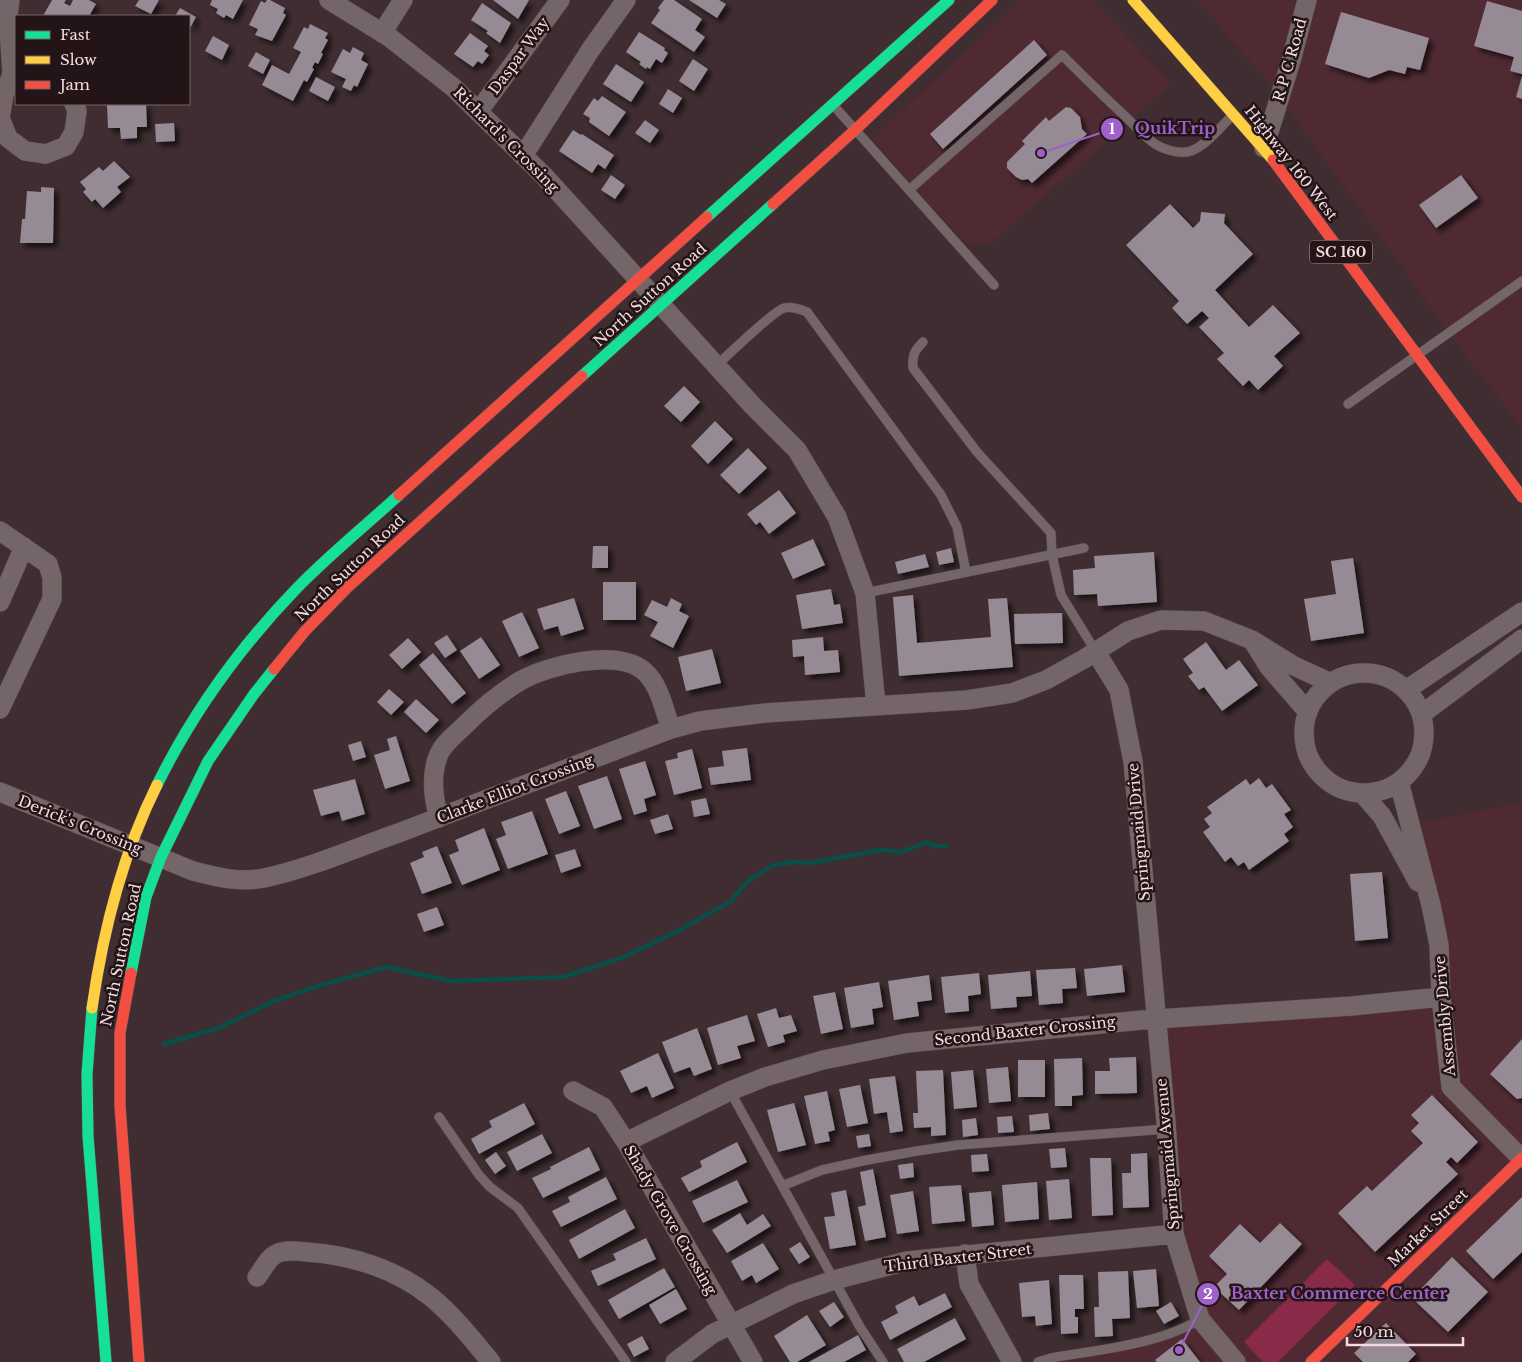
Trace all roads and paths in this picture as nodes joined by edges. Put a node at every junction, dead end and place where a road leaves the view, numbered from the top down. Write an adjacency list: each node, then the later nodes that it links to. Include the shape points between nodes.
1 (10, 0): 11 (street, via 8,14)
2 (329, 0): 10 (street, Richard's Crossing)
3 (403, 0): 10 (street)
4 (560, 0): 14 (street, Daspar Way)
5 (626, 0): 19 (street)
6 (949, 0): 13 (main road, North Sutton Road)
7 (992, 0): 17 (main road, North Sutton Road)
8 (1133, 0): 15 (main road, Highway 160 West / SC 160)
9 (1307, 0): 18 (street, R P C Road)
10 (382, 33): 14 (street, Richard's Crossing, via 454,88)
11 (14, 74): 16 (street, via 4,95)
12 (74, 105): 16 (street, via 77,111 74,132 66,146 46,154 25,151 8,138)
13 (833, 105): 17 (lane); 21 (main road, North Sutton Road)
14 (478, 112): 19 (street, Richard's Crossing)
15 (1234, 114): 18 (main road, Highway 160 West / SC 160); 20 (lane, via 1189,152 1160,146 1062,55)
16 (0, 118)
17 (856, 130): 20 (lane); 24 (main road, North Sutton Road)
18 (1264, 148): 26 (main road, Highway 160 West / SC 160)
19 (523, 156): 21 (street, Richard's Crossing)
20 (909, 190): 23 (lane)
21 (637, 279): 24 (street, Richard's Crossing); 52 (main road, North Sutton Road, via 299,586 265,622 201,707 171,756)
22 (1522, 281): 26 (lane)
23 (994, 285)
24 (661, 305): 27 (street, Richard's Crossing); 53 (main road, North Sutton Road, via 348,587 305,631 254,694 208,761)
25 (923, 342): 33 (lane, via 912,356 913,368 977,452 1048,528)
26 (1417, 355): 28 (lane); 29 (main road, Highway 160 West / SC 160)
27 (716, 366): 34 (lane, via 784,308 807,312 941,495 957,527); 35 (street, Richard's Crossing, via 797,450 837,517)
28 (1348, 404)
29 (1522, 497)
30 (0, 531): 31 (street)
31 (24, 547): 36 (street); 44 (street, via 48,564 52,599)
32 (1084, 548): 33 (lane)
33 (1052, 555): 34 (lane); 40 (lane, via 1061,595)
34 (966, 572): 35 (lane)
35 (865, 593): 43 (street, Richard's Crossing)
36 (0, 602)
37 (1522, 612): 42 (street)
38 (1522, 639): 46 (street)
39 (1252, 640): 40 (street, Clarke Elliot Crossing, via 1204,621 1161,620 1128,631); 41 (street, Clarke Elliot Crossing, via 1294,666); 45 (street, via 1269,666)
40 (1096, 652): 43 (street, Clarke Elliot Crossing, via 1046,680 1012,693 967,700); 56 (street, Springmaid Drive, via 1119,690 1134,762)
41 (1331, 683): 42 (street, via 1345,676 1375,674 1390,678); 45 (street, via 1317,696)
42 (1406, 690): 46 (street)
43 (876, 705): 47 (street, Clarke Elliot Crossing, via 765,712 700,721)
44 (0, 709)
45 (1308, 712): 50 (street, via 1305,740 1314,766 1343,790)
46 (1422, 714): 48 (street, via 1424,744 1419,759)
47 (671, 729): 51 (street, Clarke Elliot Crossing); 51 (street, via 657,690 644,671 635,666 618,660 600,660 541,672 506,690 442,748 433,782)
48 (1399, 782): 50 (street, via 1381,791); 54 (street, Assembly Drive)
49 (0, 792): 52 (street, Derick's Crossing)
50 (1362, 793): 54 (street, Assembly Drive, via 1382,816)
51 (439, 818): 53 (street, Clarke Elliot Crossing, via 263,878 225,880)
52 (131, 845): 53 (street, Derick's Crossing); 70 (main road, North Sutton Road, via 106,927 90,1016 88,1053 87,1138)
53 (161, 857): 71 (main road, North Sutton Road, via 146,897 120,1032 120,1106)
54 (1431, 905): 55 (street, Assembly Drive, via 1438,945)
55 (1441, 997): 56 (street, Second Baxter Crossing); 62 (street, Assembly Drive, via 1451,1086)
56 (1156, 1020): 58 (street, Second Baxter Crossing, via 907,1043 823,1060); 60 (street, Springmaid Avenue)
57 (573, 1091): 61 (street, Shady Grove Crossing, via 603,1107)
58 (730, 1091): 61 (street, Second Baxter Crossing); 63 (lane)
59 (439, 1117): 73 (lane, via 479,1175 518,1208)
60 (1167, 1130): 63 (lane, via 958,1145 822,1170); 64 (street, Springmaid Avenue)
61 (626, 1142): 69 (street, Shady Grove Crossing)
62 (1522, 1158): 80 (main road, Market Street)
63 (782, 1186): 67 (lane)
64 (1174, 1234): 65 (street, Third Baxter Street); 68 (street, Springmaid Avenue)
65 (965, 1254): 67 (street, Third Baxter Street, via 907,1261); 77 (street, via 971,1289)
66 (257, 1277): 72 (street, via 273,1256 283,1252 329,1253 361,1260 406,1280 431,1297)
67 (834, 1280): 69 (street, Third Baxter Street, via 793,1294); 76 (lane)
68 (1200, 1319): 78 (lane, via 1186,1328 1142,1341); 79 (street, Springmaid Avenue)
69 (731, 1324): 74 (street, Third Baxter Street); 75 (street, Shady Grove Crossing)
70 (106, 1362)
71 (139, 1362)
72 (491, 1362)
73 (626, 1362)
74 (675, 1362)
75 (753, 1362)
76 (883, 1362)
77 (1012, 1362)
78 (1038, 1362)
79 (1236, 1362)
80 (1311, 1362)

